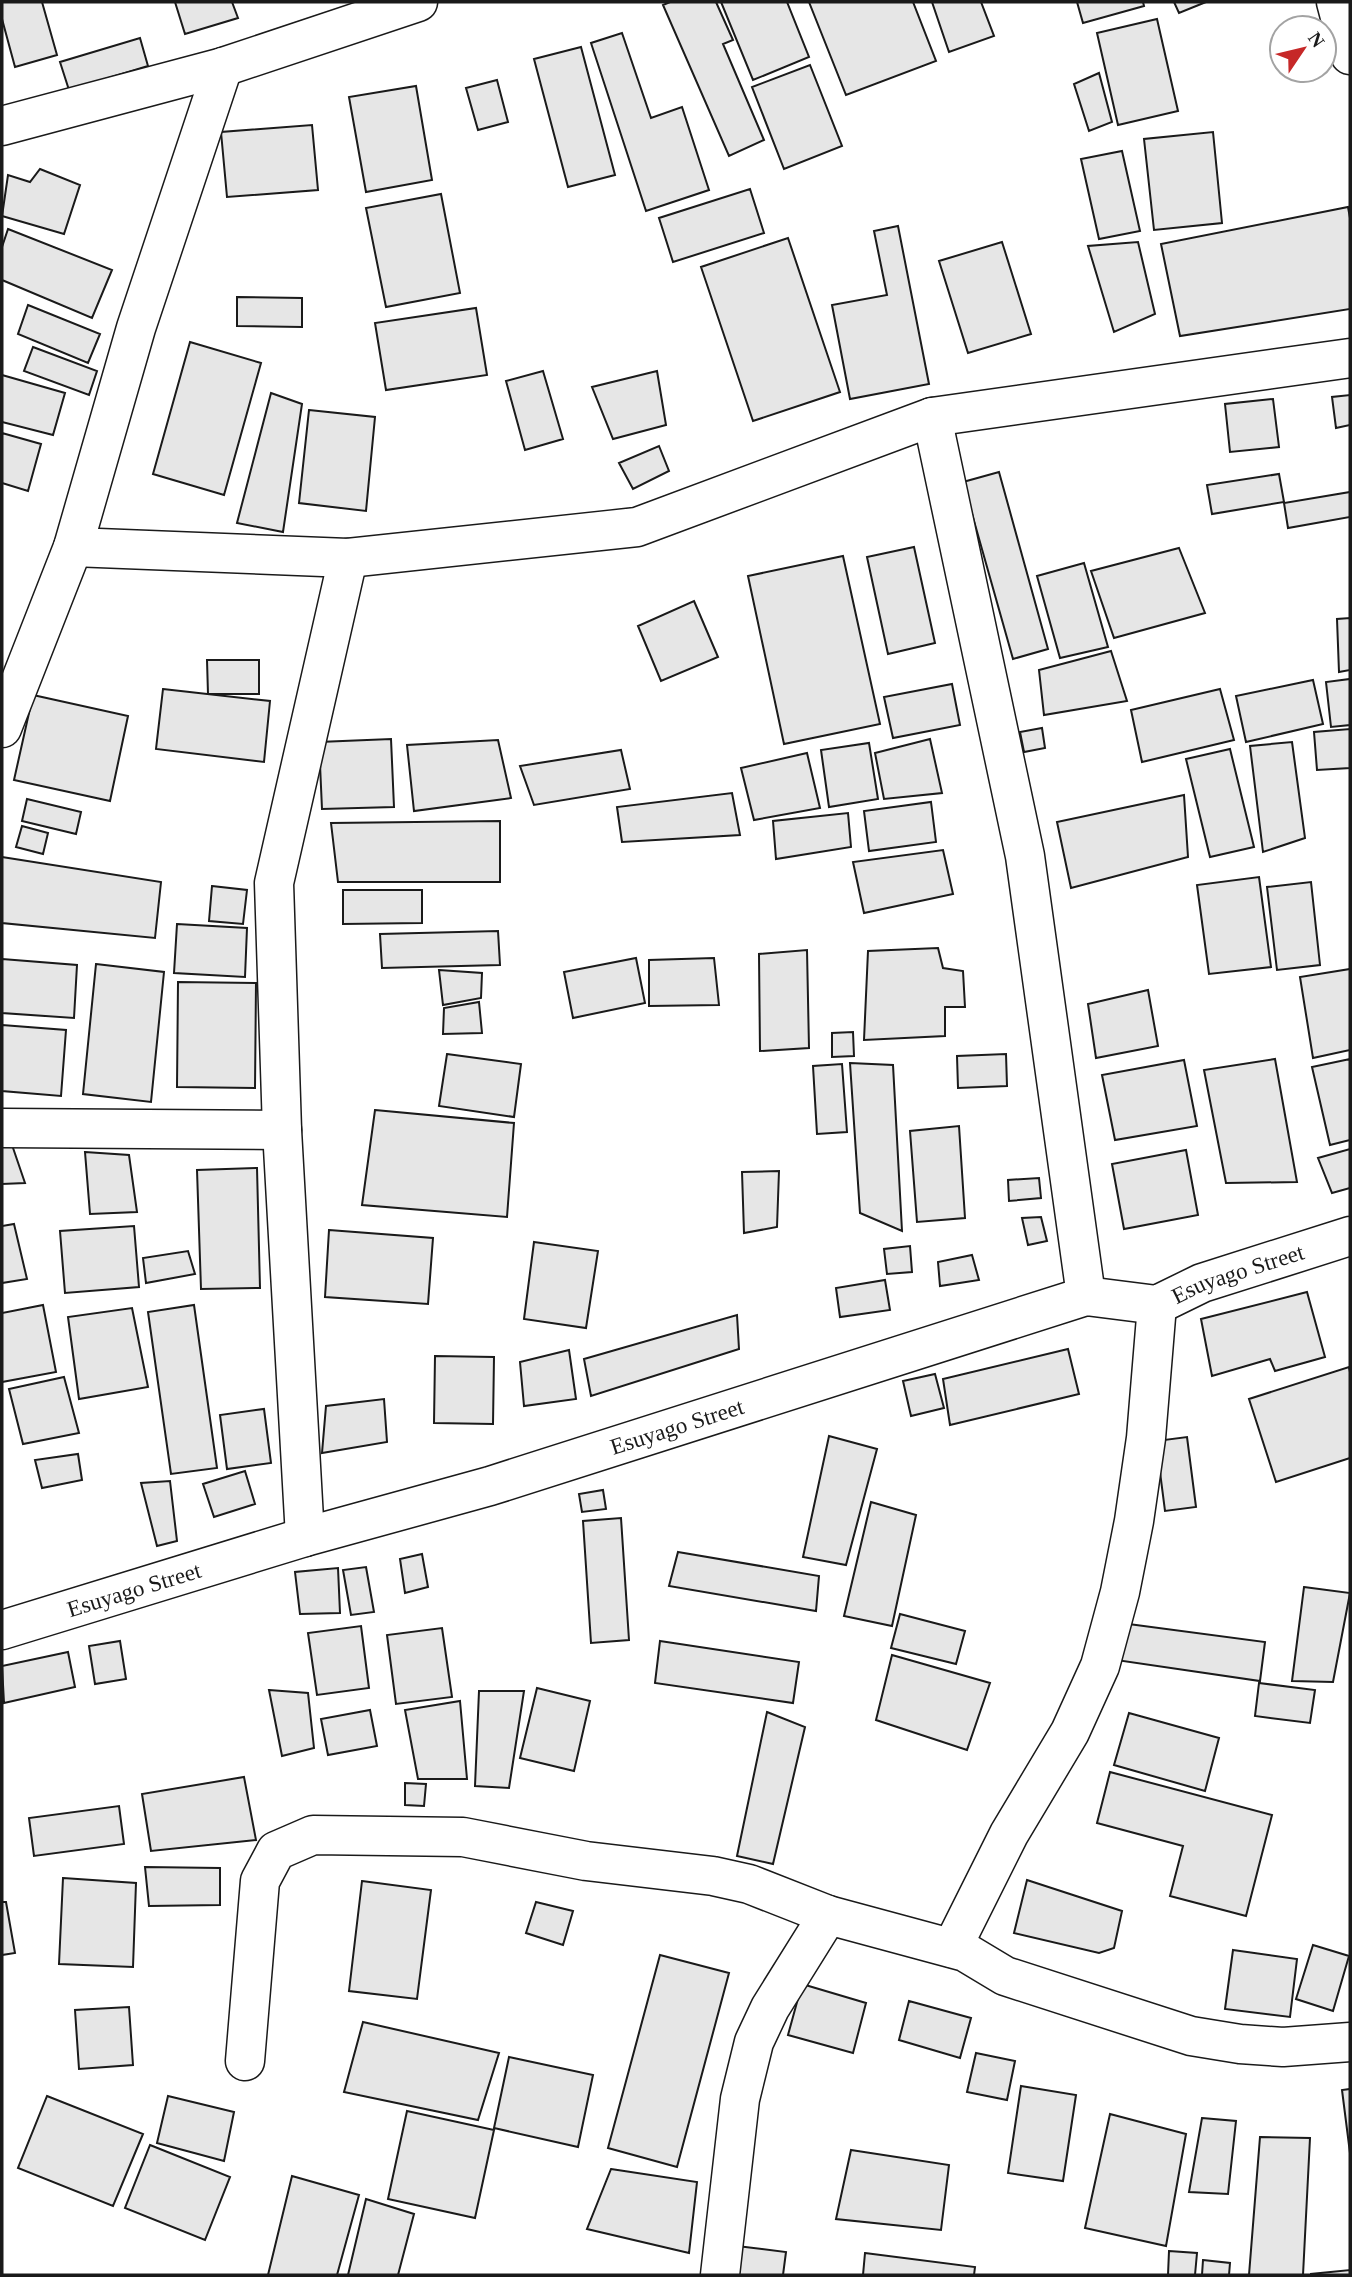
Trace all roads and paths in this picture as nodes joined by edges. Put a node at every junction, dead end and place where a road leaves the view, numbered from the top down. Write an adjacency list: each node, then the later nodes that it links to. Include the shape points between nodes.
1 (418, 2): 3 (street)
2 (1336, 2): 4 (street)
3 (365, 10): 5 (street)
4 (1350, 55)
5 (223, 67): 6 (street); 9 (street, via 136,328)
6 (2, 126)
7 (1350, 358): 8 (street)
8 (932, 417): 10 (street, via 637,527); 15 (street, via 1025,856)
9 (73, 547): 10 (street); 11 (street)
10 (348, 558): 13 (street, via 274,883)
11 (2, 728)
12 (2, 1128): 13 (street)
13 (282, 1130): 17 (street)
14 (1350, 1236): 16 (street, Esuyago Street, via 1202,1283)
15 (1086, 1296): 16 (street, Esuyago Street); 17 (street, Esuyago Street, via 490,1486)
16 (1157, 1305): 20 (street, via 1134,1521 1100,1667 1070,1732 1009,1834)
17 (305, 1537): 18 (street, Esuyago Street)
18 (2, 1630)
19 (828, 1915): 20 (street); 22 (street, via 749,1884 713,1876 586,1861 463,1837 313,1835 276,1851 260,1881); 23 (street, via 754,2042 740,2099)
20 (952, 1948): 21 (street, via 1005,1976 1191,2036 1283,2047)
21 (1350, 2042)
22 (245, 2061)
23 (720, 2275)

